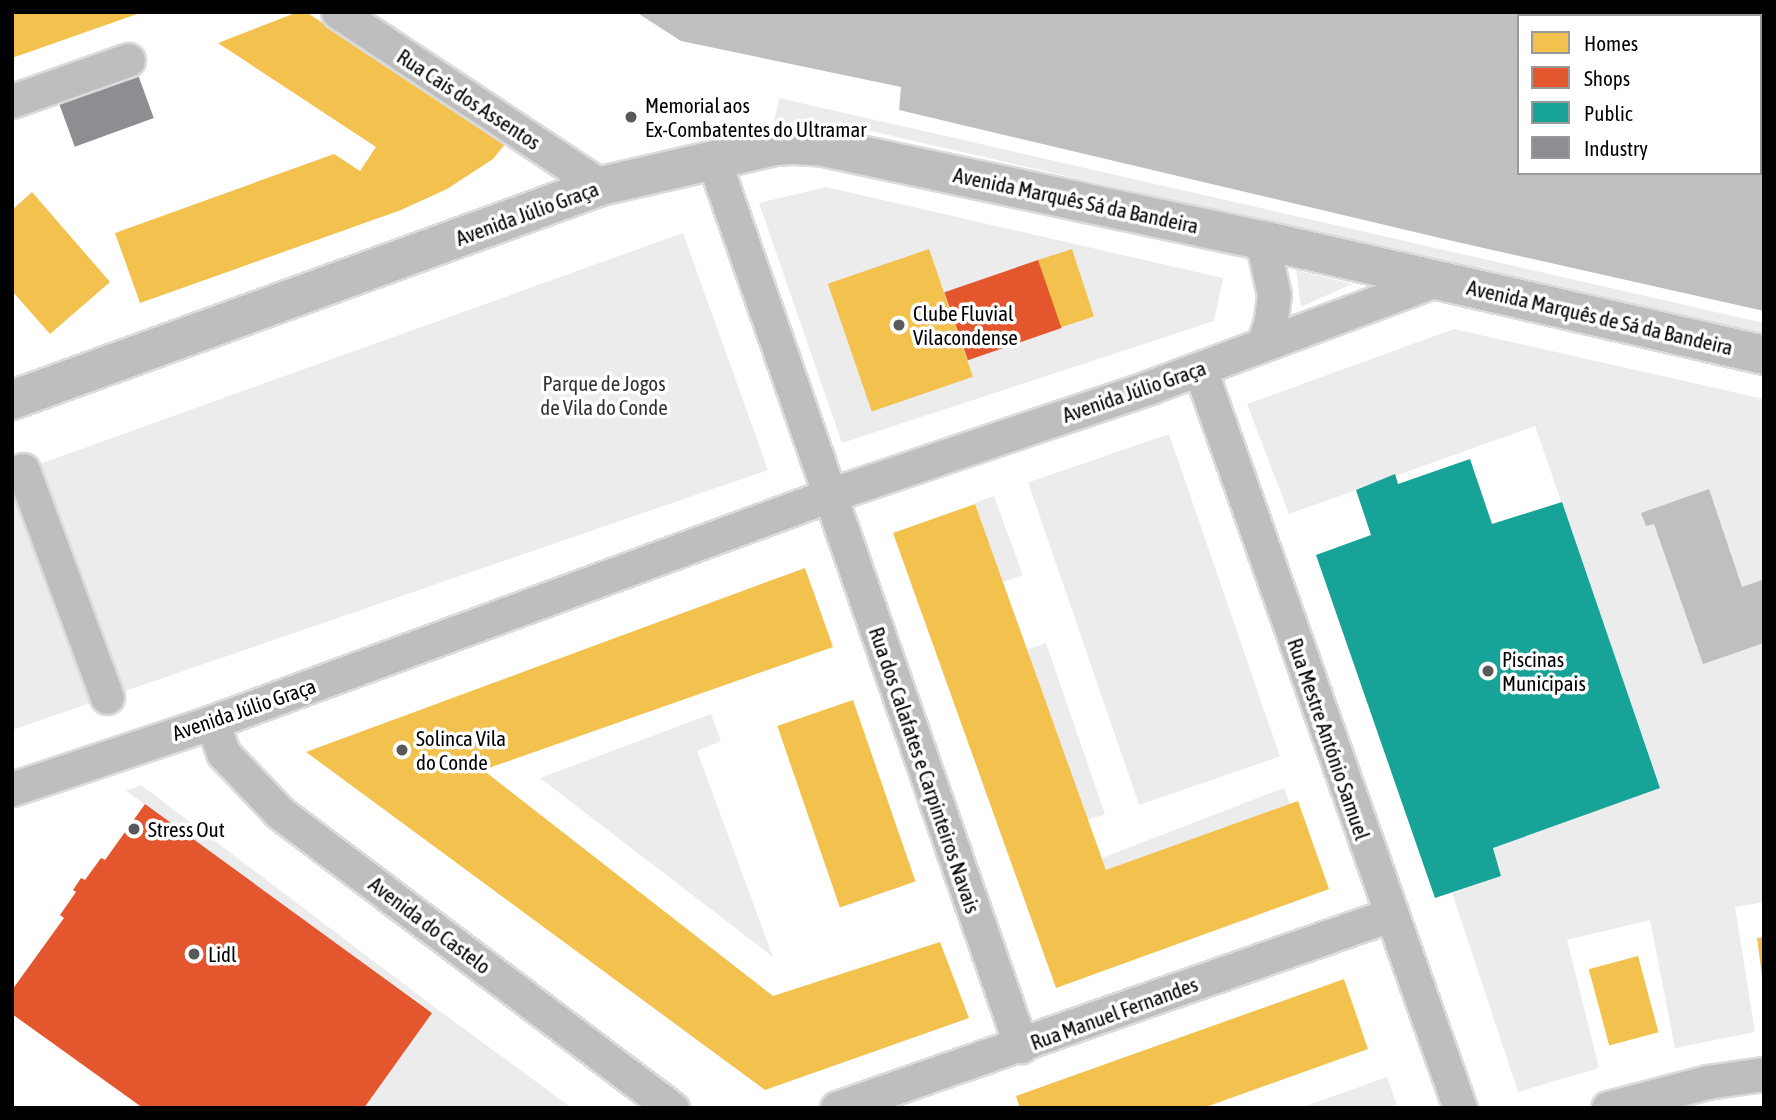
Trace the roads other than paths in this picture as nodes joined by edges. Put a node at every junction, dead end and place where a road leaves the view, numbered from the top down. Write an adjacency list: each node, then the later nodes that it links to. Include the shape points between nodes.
1 (338, 12): 5 (street, Rua Cais dos Assentos)
2 (128, 60): 3 (street)
3 (12, 101)
4 (714, 162): 5 (main road, Avenida Júlio Graça); 6 (main road, Avenida Marquês Sá da Bandeira, via 775,146 823,146); 13 (street)
5 (601, 186): 11 (main road, Avenida Júlio Graça)
6 (1262, 240): 7 (main road, Avenida Marquês Sá da Bandeira); 8 (street, via 1274,295 1272,321)
7 (1436, 279): 8 (street, Avenida Júlio Graça); 9 (main road, Avenida Marquês de Sá da Bandeira)
8 (1263, 344): 10 (street, Avenida Júlio Graça)
9 (1764, 355)
10 (1200, 369): 13 (street, Avenida Júlio Graça); 17 (street, Rua Mestre António Samuel)
11 (15, 391)
12 (23, 470): 14 (street)
13 (830, 495): 15 (street, Avenida Júlio Graça); 18 (street, Rua dos Calafates e Carpinteiros Navais)
14 (107, 697)
15 (212, 722): 16 (street, Avenida Júlio Graça); 20 (street, Avenida do Castelo, via 223,753 280,813)
16 (12, 789)
17 (1390, 915): 18 (street, Rua Manuel Fernandes); 22 (street, Rua Mestre António Samuel)
18 (1021, 1046): 21 (street, Rua Manuel Fernandes)
19 (1764, 1074): 23 (street, via 1707,1082)
20 (672, 1108)
21 (838, 1108)
22 (1460, 1108)
23 (1608, 1108)

